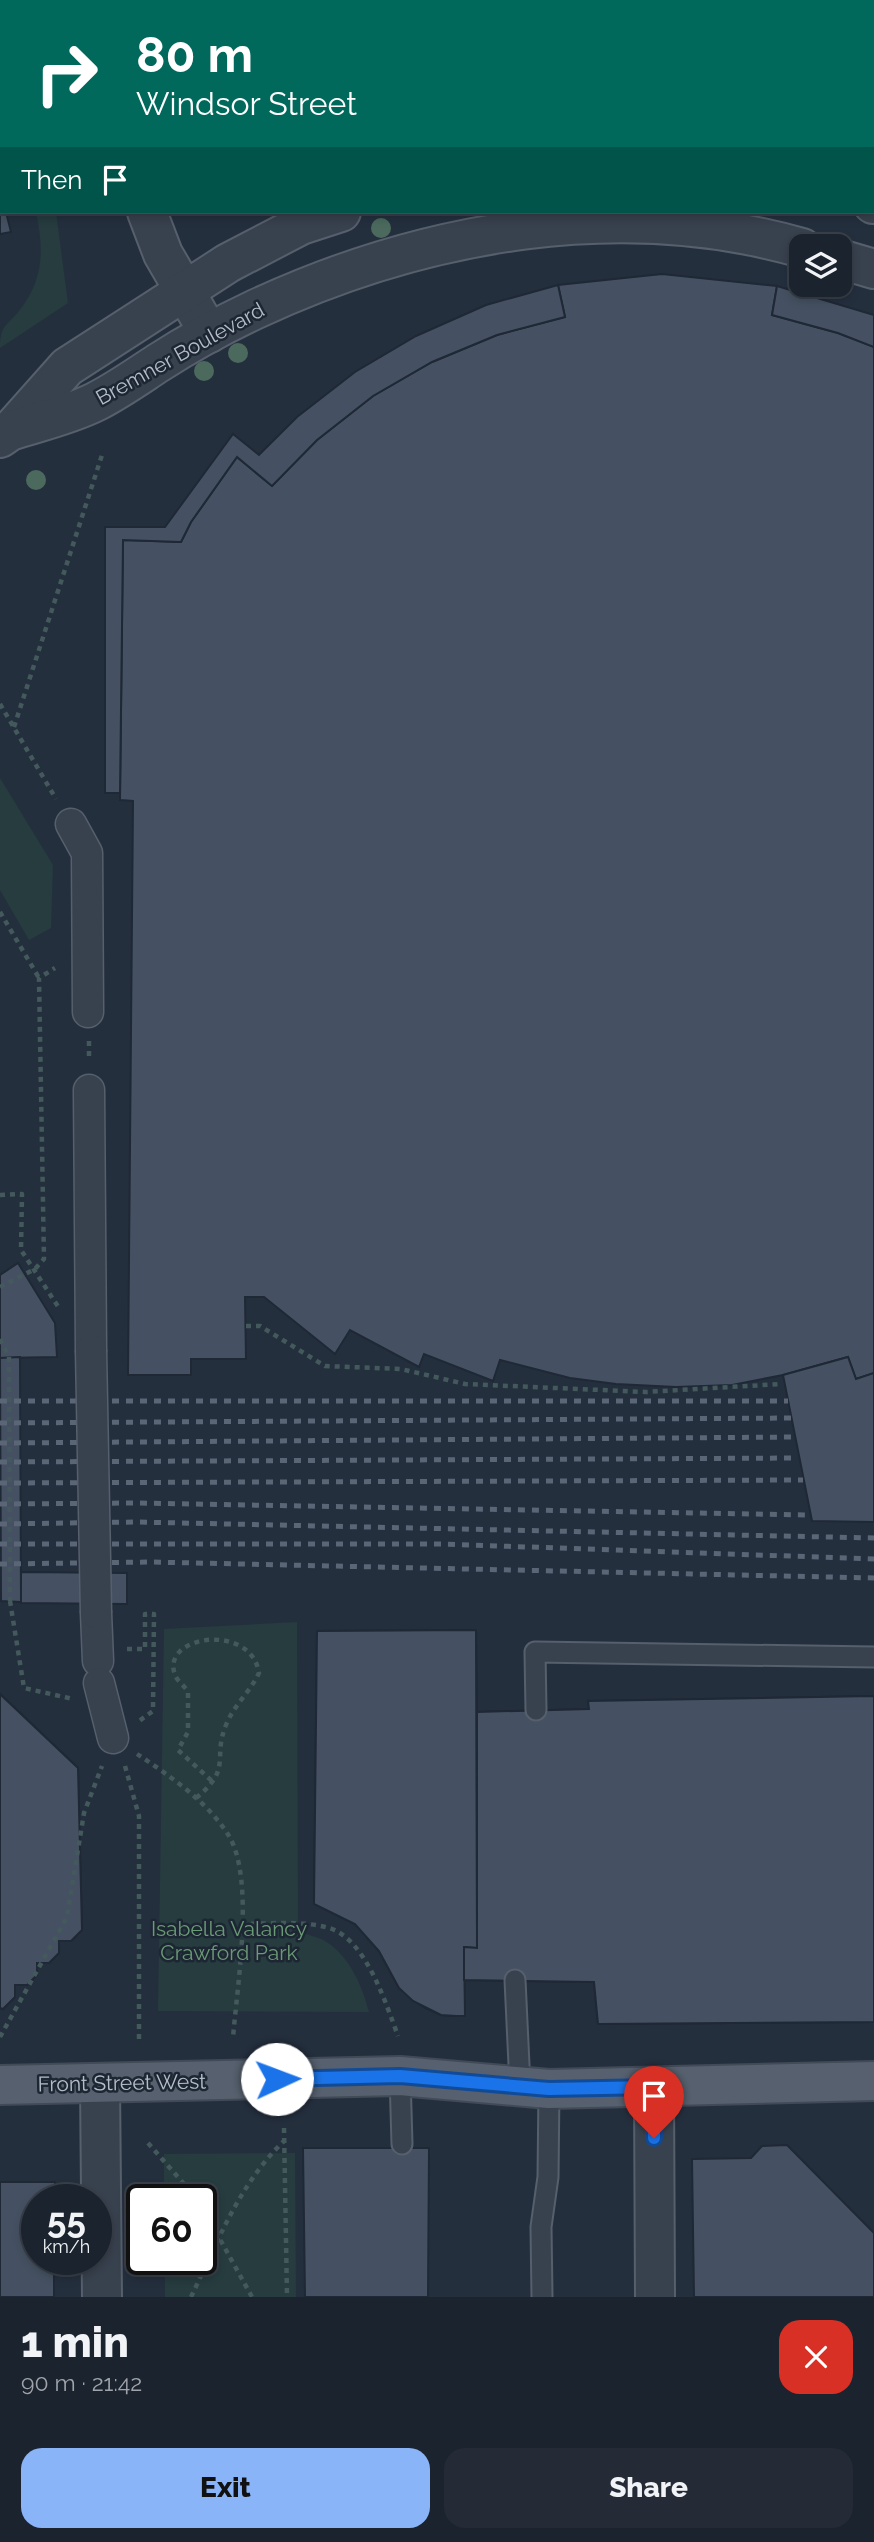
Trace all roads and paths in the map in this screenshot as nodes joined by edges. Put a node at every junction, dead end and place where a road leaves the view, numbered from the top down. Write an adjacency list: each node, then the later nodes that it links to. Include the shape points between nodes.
1 (148, 214): 7 (street)
2 (335, 214): 7 (street, Bremner Boulevard, via 301,225)
3 (722, 220): 4 (street, Bremner Boulevard); 8 (street, Bremner Boulevard, via 554,226 463,238 341,274)
4 (789, 243)
5 (852, 263): 6 (street)
6 (874, 269)
7 (183, 292): 8 (street); 9 (street, Bremner Boulevard, via 67,367)
8 (209, 333): 9 (street, Bremner Boulevard, via 95,402)
9 (5, 435)
10 (102, 455): 12 (path)
11 (0, 704): 12 (path)
12 (14, 727): 13 (path)
13 (71, 824): 15 (street, via 87,853)
14 (0, 912): 16 (path)
15 (88, 948): 16 (path); 17 (street)
16 (39, 978): 20 (path, via 44,1259)
17 (88, 1012): 18 (path)
18 (89, 1090): 27 (street, bridge)
19 (0, 1195): 20 (path, via 22,1194 21,1250)
20 (35, 1269): 21 (path); 22 (path)
21 (0, 1287)
22 (64, 1316)
23 (246, 1326): 25 (path, via 260,1326 325,1366 401,1369 465,1384 646,1392)
24 (0, 1339): 27 (path, bridge, via 9,1357 10,1601 24,1688)
25 (781, 1384)
26 (874, 1657): 28 (lane, via 535,1652)
27 (99, 1675): 29 (street); 29 (path, via 145,1649 145,1614 154,1614 153,1711)
28 (536, 1710)
29 (113, 1738): 31 (path); 35 (path, via 84,1813 67,1917); 37 (path, via 139,1809)
30 (213, 1782): 30 (path, via 220,1771 226,1724 259,1673 251,1653 218,1640 183,1647 175,1663 175,1675 188,1692 188,1732 178,1750); 31 (path)
31 (196, 1798): 32 (path, via 229,1837 236,1856 241,1872)
32 (241, 1924): 34 (path, via 330,1928 348,1940 373,1973); 36 (path)
33 (515, 1980): 42 (lane)
34 (398, 2036)
35 (0, 2037)
36 (233, 2038)
37 (139, 2039)
38 (400, 2076): 41 (main road, Front Street West); 42 (main road, Front Street West); 47 (lane)
39 (874, 2081): 43 (main road, Front Street West)
40 (0, 2085): 41 (main road, Front Street West)
41 (100, 2085): 51 (street)
42 (535, 2087): 43 (main road, Front Street West); 55 (lane, via 548,2177 541,2227)
43 (654, 2087): 56 (street)
44 (284, 2128): 45 (path)
45 (285, 2140): 49 (path, via 260,2164); 54 (path)
46 (148, 2143): 48 (path)
47 (402, 2144)
48 (184, 2184)
49 (217, 2235): 53 (path)
50 (200, 2275): 52 (path)
51 (102, 2297)
52 (191, 2297)
53 (252, 2297)
54 (287, 2297)
55 (542, 2297)
56 (655, 2297)

